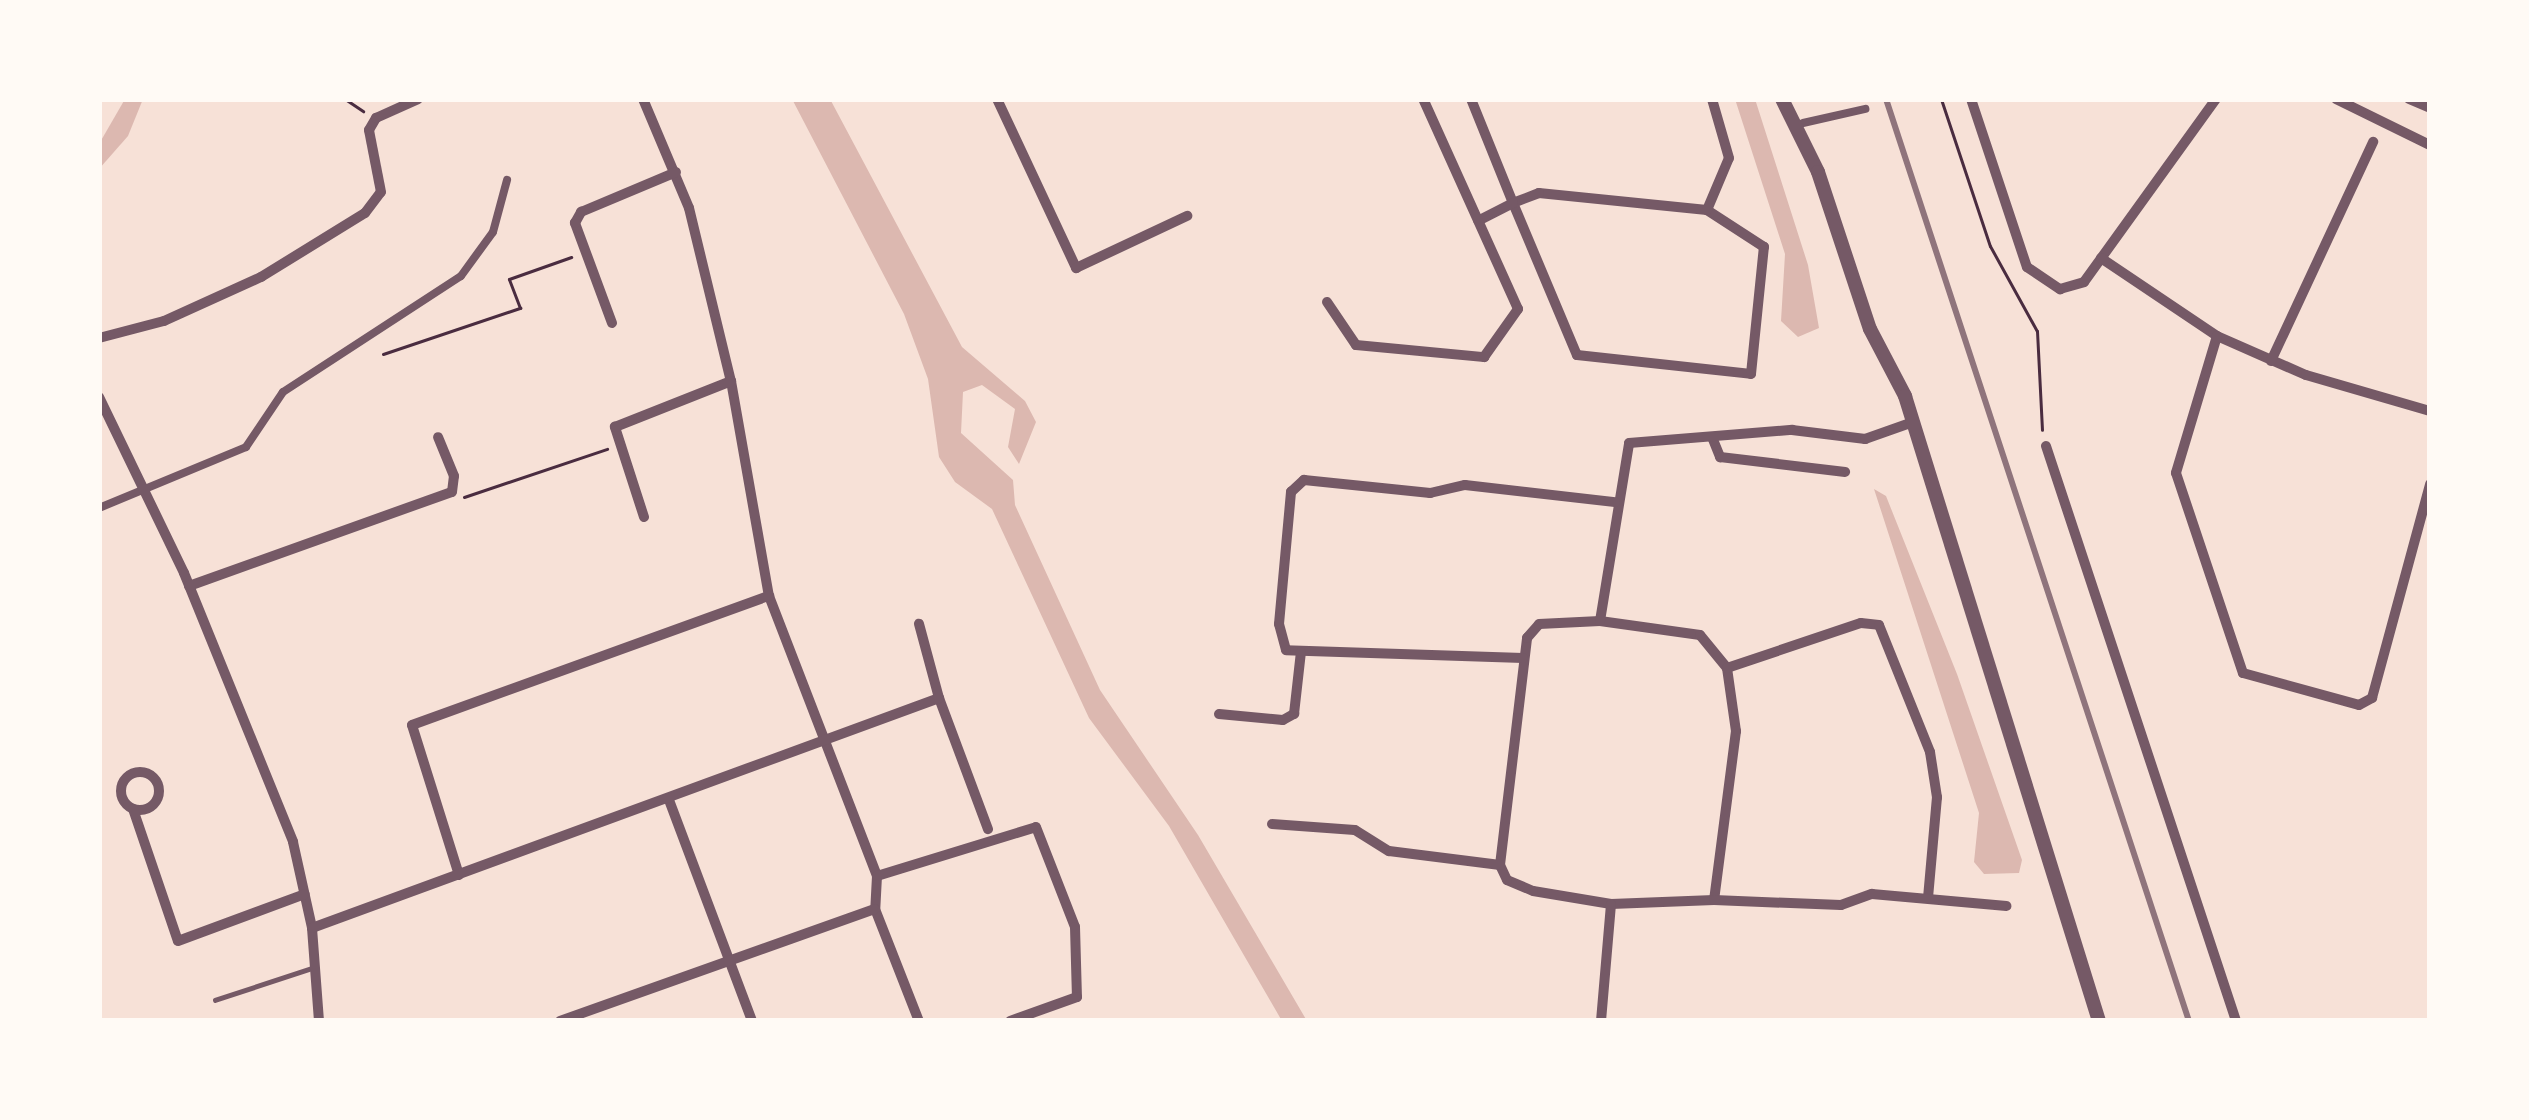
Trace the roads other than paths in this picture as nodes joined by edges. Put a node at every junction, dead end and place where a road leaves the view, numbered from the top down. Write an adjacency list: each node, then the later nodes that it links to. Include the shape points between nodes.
1 (418, 99): 27 (street, via 376,118 369,130 381,192 365,213 261,277 164,321)
2 (643, 99): 17 (street)
3 (997, 99): 21 (street, via 1076,268)
4 (1423, 99): 22 (street)
5 (1472, 99): 19 (street)
6 (1712, 99): 20 (street, via 1729,158)
7 (1782, 99): 32 (street)
8 (1971, 99): 23 (street, via 2027,267 2060,289 2084,282)
9 (2216, 99): 23 (street)
10 (2336, 99): 16 (street)
11 (2409, 99): 12 (street)
12 (2430, 108)
13 (1865, 109): 14 (street)
14 (1803, 123)
15 (2373, 142): 28 (street)
16 (2430, 145)
17 (676, 172): 25 (street, via 581,212 575,223); 29 (street)
18 (507, 180): 38 (street, via 492,234 461,276 283,392 246,447)
19 (1514, 203): 20 (street, via 1539,193); 20 (street, via 1577,356 1741,376 1753,365 1764,247); 22 (street)
20 (1707, 210)
21 (1187, 216)
22 (1478, 221): 24 (street, via 1518,309 1484,357 1355,345)
23 (2101, 259): 26 (street)
24 (1328, 302)
25 (612, 323)
26 (2217, 336): 28 (street); 37 (street, via 2176,473 2243,673 2359,705 2372,698)
27 (99, 338)
28 (2271, 361): 31 (street)
29 (731, 381): 41 (street, via 615,427); 43 (street)
30 (99, 398): 38 (street)
31 (2430, 411)
32 (1913, 422): 34 (street, via 1865,439 1792,430); 78 (street)
33 (438, 437): 42 (street, via 452,492)
34 (1712, 437): 36 (street, via 1720,457); 39 (street, via 1629,443)
35 (2046, 446): 79 (street)
36 (1845, 472)
37 (2430, 484)
38 (144, 487): 40 (street); 42 (street)
39 (1615, 502): 44 (street); 46 (street, via 1465,485 1430,494 1304,480 1291,492 1279,641)
40 (99, 508)
41 (644, 517)
42 (189, 586): 59 (street)
43 (769, 596): 51 (street); 57 (street, via 412,725)
44 (1600, 621): 47 (street, via 1539,624); 48 (street, via 1700,635)
45 (920, 624): 49 (street)
46 (1301, 652): 47 (street, via 1382,658 1404,648); 50 (street, via 1294,714)
47 (1523, 658): 56 (street)
48 (1727, 668): 60 (street, via 1861,622 1879,625 1930,752 1937,797); 61 (street, via 1736,731)
49 (939, 698): 51 (street); 55 (street)
50 (1219, 714)
51 (824, 743): 52 (street); 58 (street)
52 (669, 800): 57 (street); 66 (street)
53 (133, 809): 59 (street, via 178,940)
54 (1272, 824): 56 (street, via 1355,830 1388,850)
55 (988, 829)
56 (1500, 865): 62 (street, via 1508,880 1533,891)
57 (459, 875): 65 (street)
58 (877, 876): 64 (street); 70 (street, via 1031,822 1075,927 1078,982 1077,998)
59 (305, 893): 65 (street)
60 (1928, 898): 61 (street, via 1872,893 1841,905); 63 (street)
61 (1714, 900): 62 (street)
62 (1611, 904): 77 (street)
63 (2006, 906)
64 (874, 909): 66 (street); 75 (street)
65 (312, 928): 67 (street)
66 (728, 959): 69 (street); 74 (street)
67 (316, 967): 68 (lane); 71 (street)
68 (215, 1000)
69 (602, 1004): 72 (street); 73 (street)
70 (1041, 1016): 76 (street)
71 (319, 1021)
72 (560, 1021)
73 (608, 1021)
74 (752, 1021)
75 (919, 1021)
76 (1010, 1021)
77 (1601, 1021)
78 (2099, 1021)
79 (2236, 1021)

